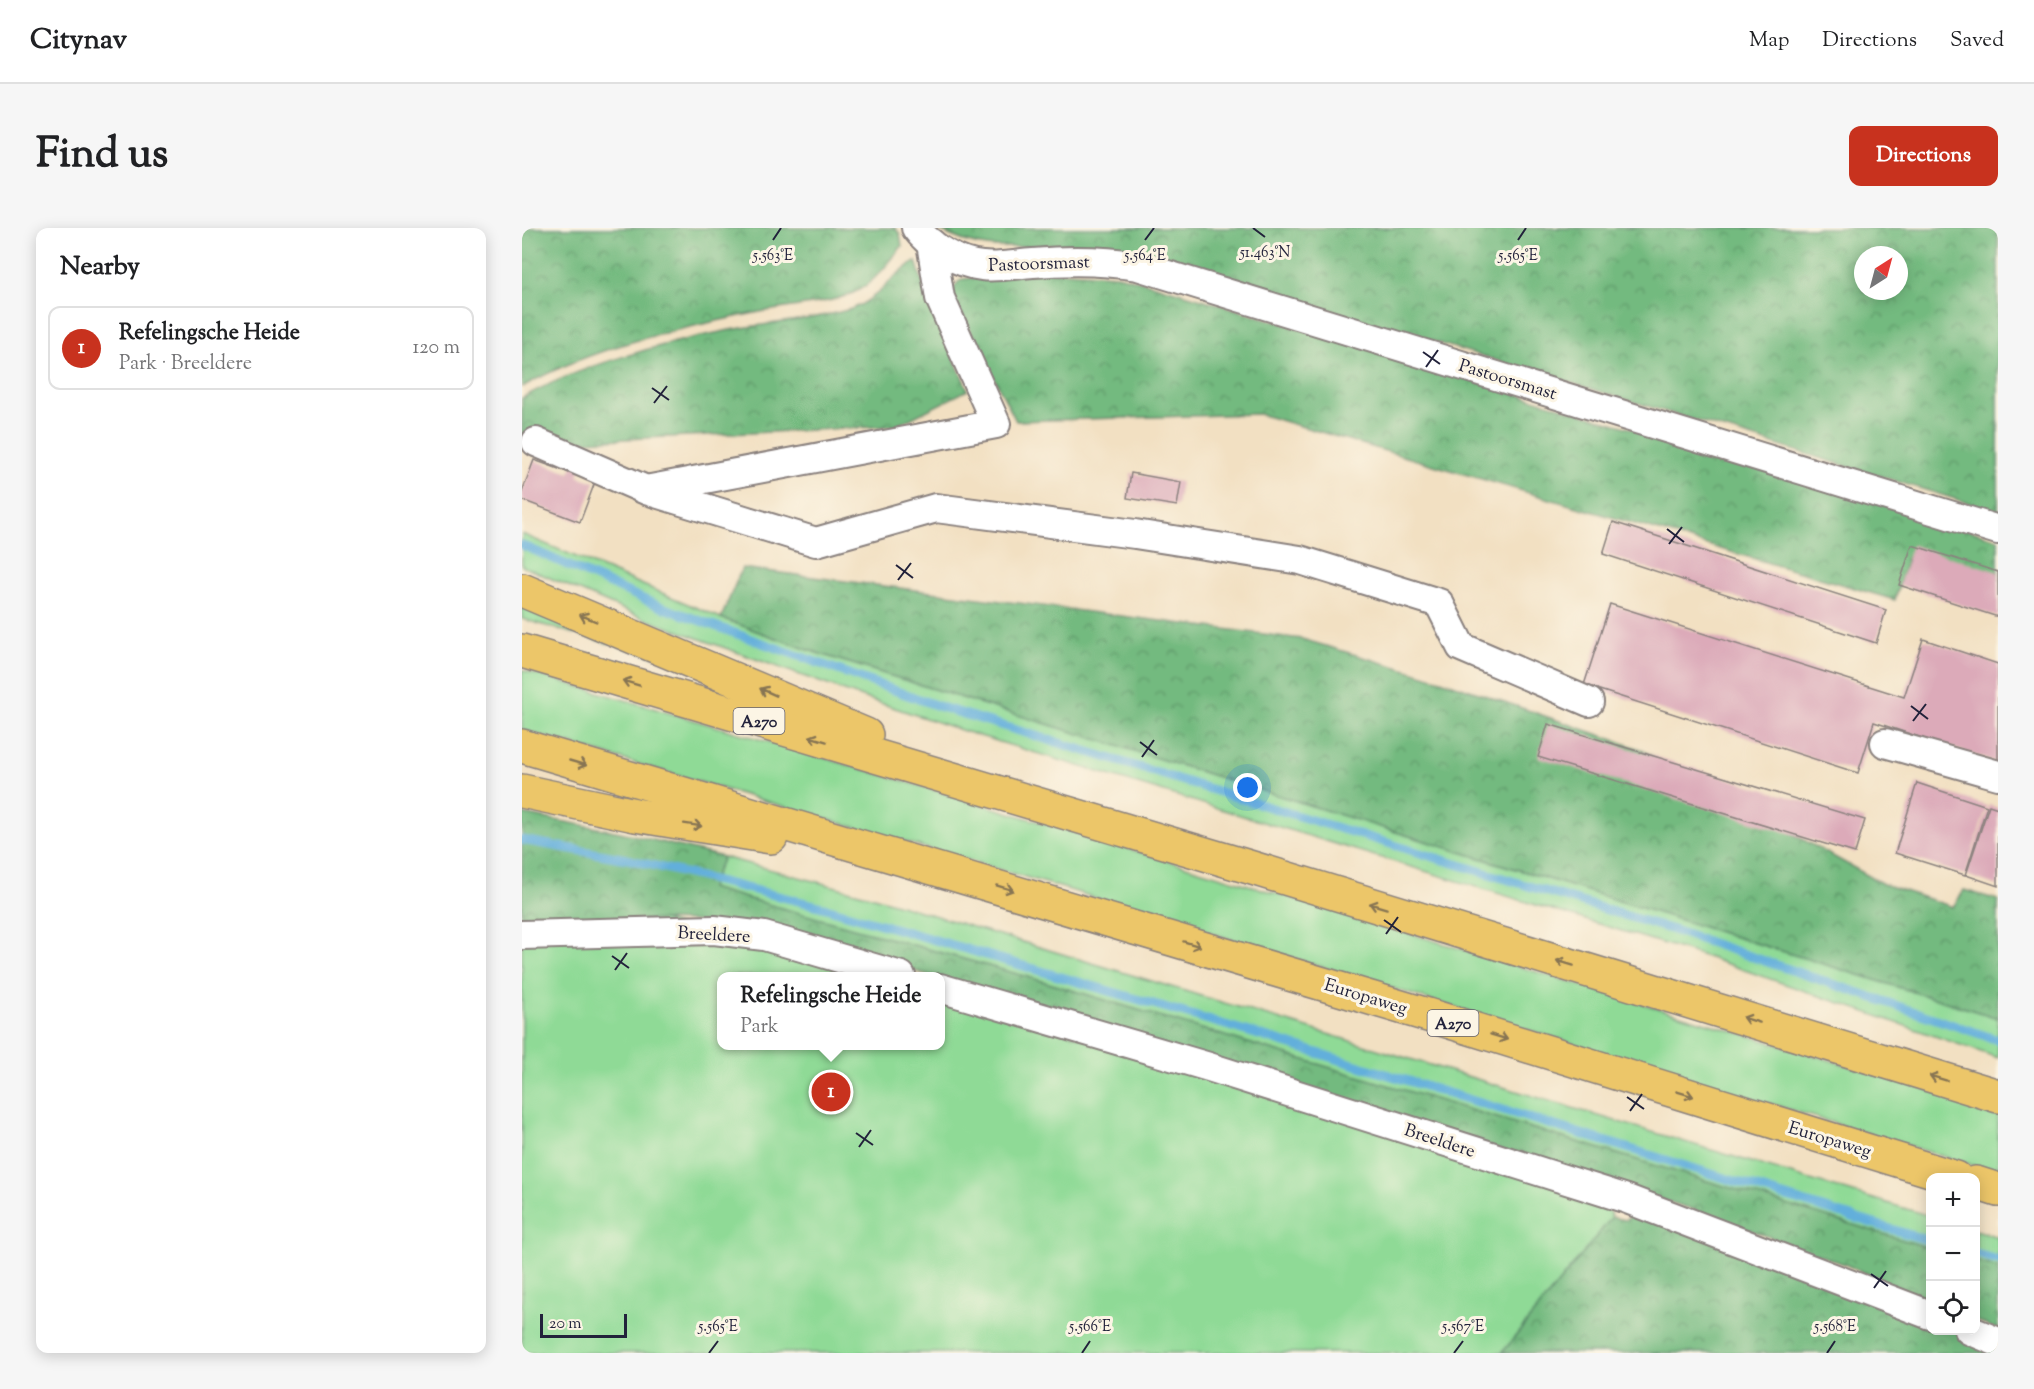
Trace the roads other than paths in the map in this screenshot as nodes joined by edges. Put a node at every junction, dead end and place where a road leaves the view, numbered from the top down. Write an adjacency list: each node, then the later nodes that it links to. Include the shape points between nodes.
1 (924, 236): 3 (street, via 940,298 996,424); 4 (street, Pastoorsmast, via 955,258 982,266 1109,261 1138,266)
2 (536, 442): 3 (street)
3 (646, 490): 7 (street, via 816,542 936,508 1300,560 1438,603 1461,647)
4 (1998, 530)
5 (522, 590): 12 (highway, A270, one-way to 5, via 740,679)
6 (522, 651): 12 (highway, A270, one-way to 6)
7 (1589, 702)
8 (1885, 743): 10 (street)
9 (522, 746): 13 (highway, A270, one-way to 13)
10 (1998, 775)
11 (522, 791): 13 (highway, A270, one-way to 13, via 635,816)
12 (995, 792): 17 (highway, A270, one-way to 12)
13 (912, 860): 18 (highway, Europaweg / A270, one-way to 18)
14 (522, 935): 15 (street, Breeldere, via 714,930 764,936)
15 (887, 972)
16 (945, 989): 21 (street, Breeldere, via 1209,1067 1627,1199)
17 (1998, 1096)
18 (1940, 1173)
19 (1980, 1185): 20 (highway)
20 (1998, 1190)
21 (1926, 1313)
22 (1980, 1335): 23 (street)
23 (1998, 1342)

